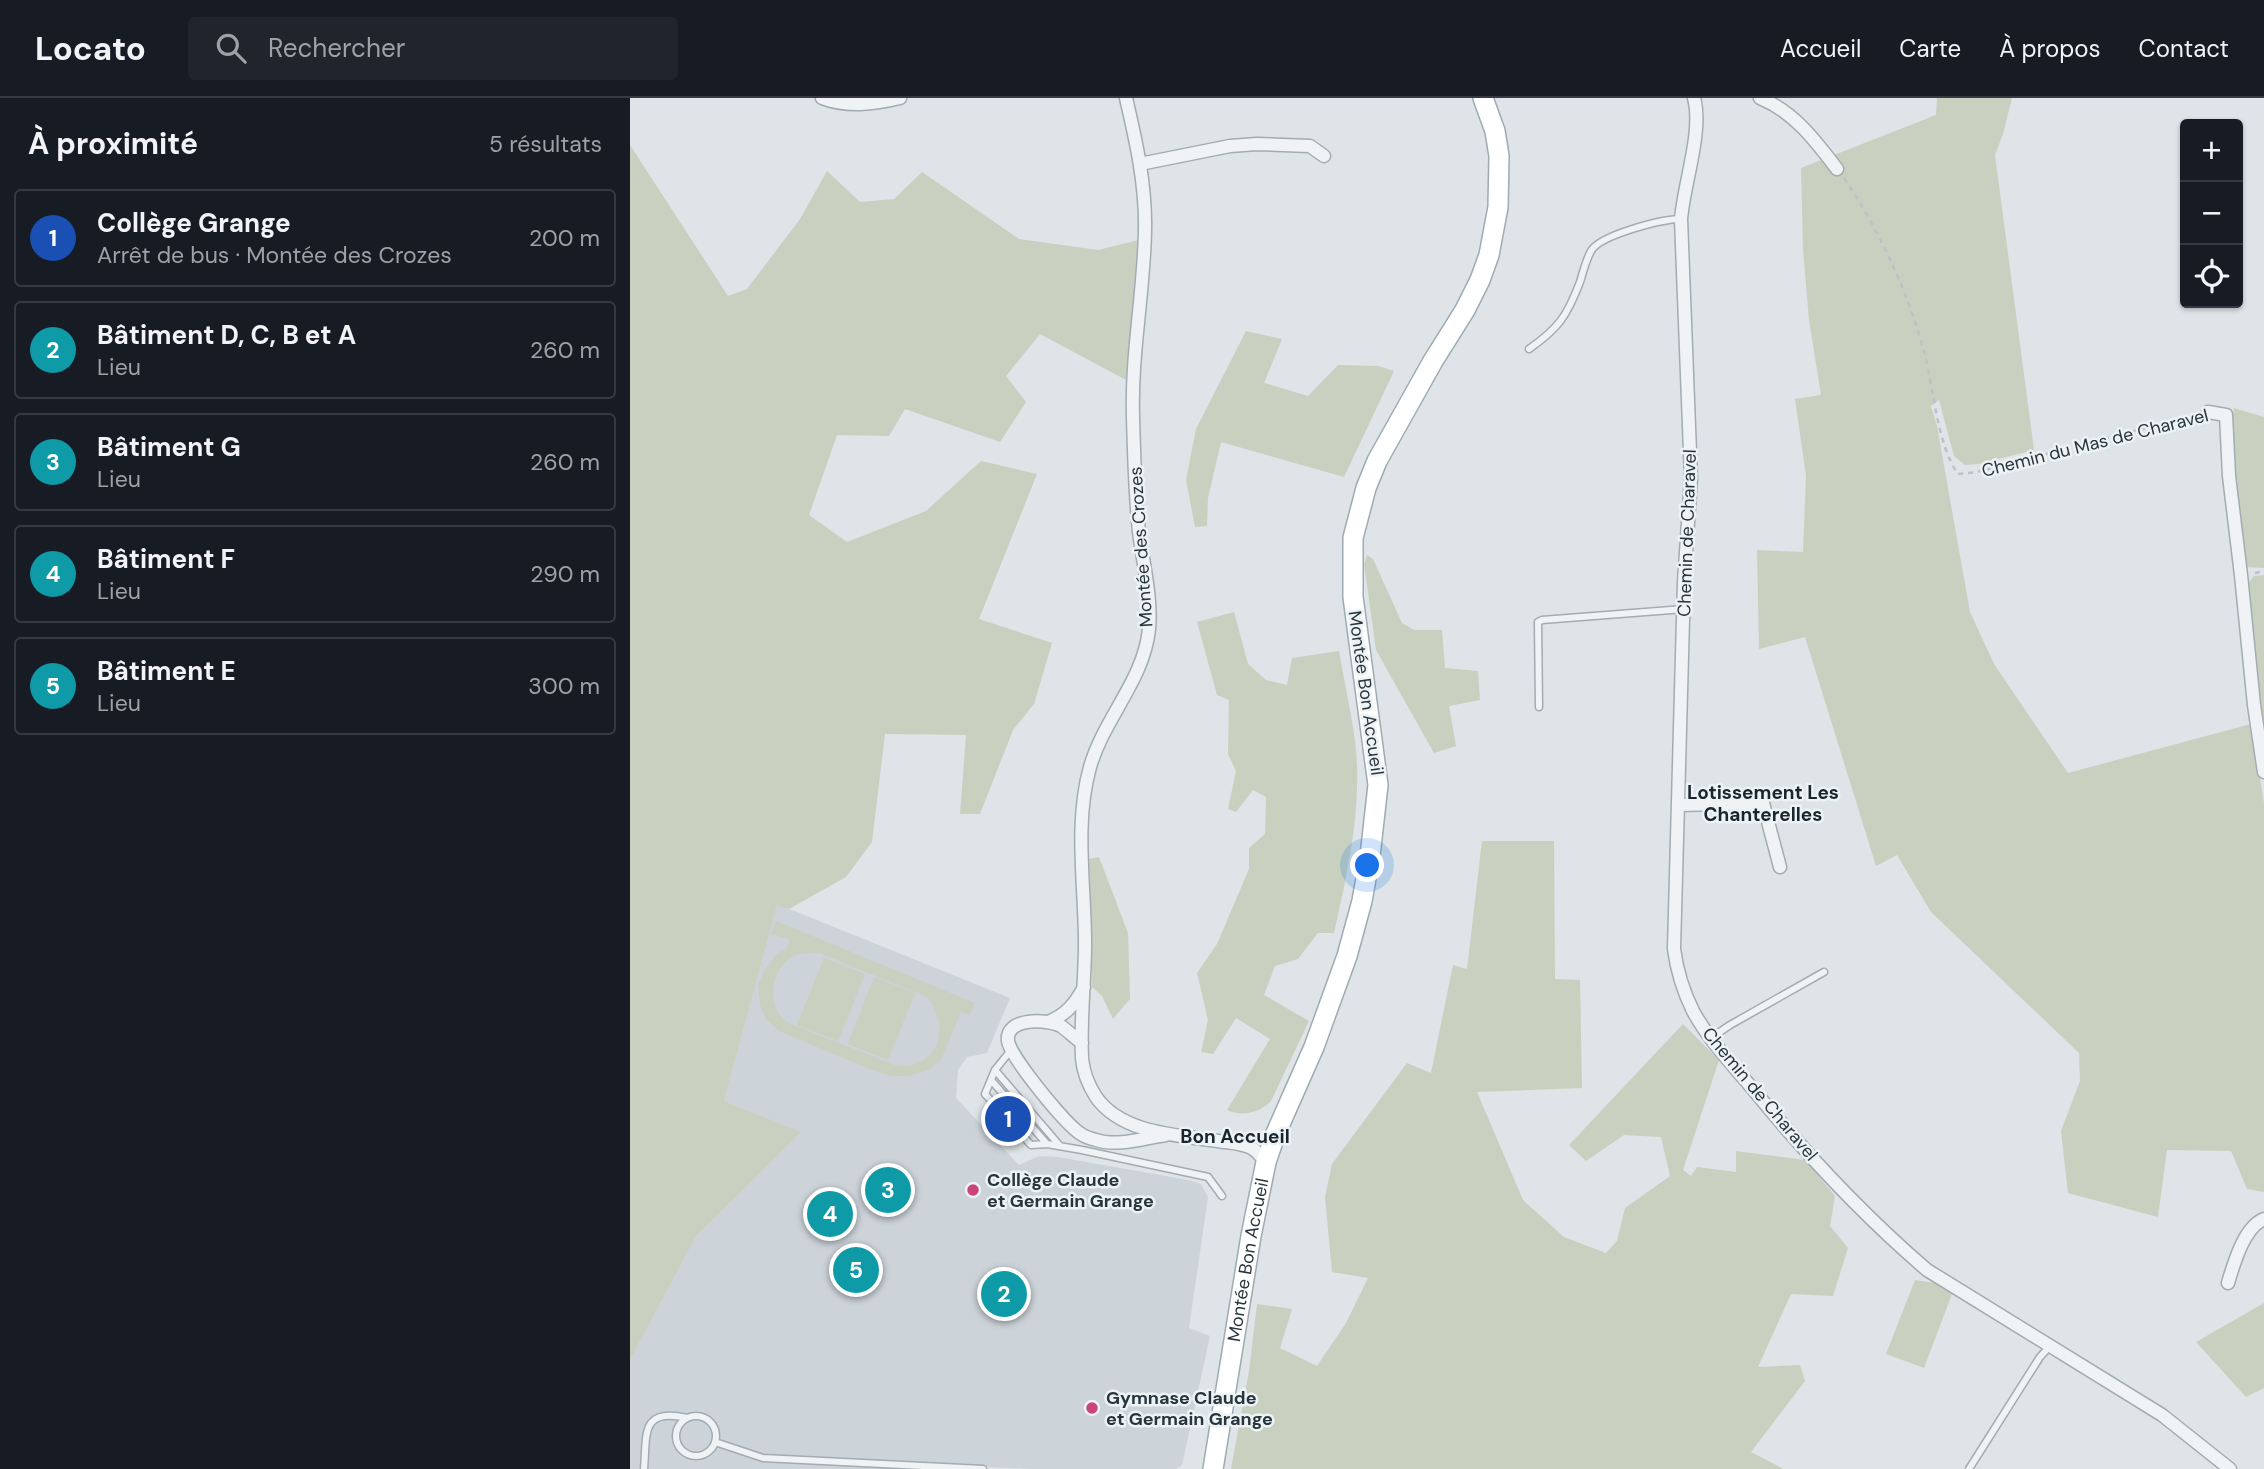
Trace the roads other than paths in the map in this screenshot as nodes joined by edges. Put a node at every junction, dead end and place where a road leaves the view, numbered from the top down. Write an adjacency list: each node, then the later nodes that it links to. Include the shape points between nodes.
1 (822, 98): 2 (street, via 864,104)
2 (900, 98)
3 (1126, 98): 8 (street, Montée des Crozes)
4 (1483, 98): 29 (main road, Montée Bon Accueil, via 1499,156 1498,207 1489,255 1465,310 1377,461 1353,538 1353,597 1378,785 1362,901 1314,1047)
5 (1694, 98): 10 (street, Chemin de Charavel, via 1696,128)
6 (1759, 98): 9 (street, via 1794,118)
7 (1324, 156): 8 (street, via 1310,146 1257,144)
8 (1140, 164): 19 (street, Montée des Crozes, via 1145,228 1132,384 1149,625 1138,673 1106,727 1087,784 1081,839)
9 (1837, 169)
10 (1681, 219): 11 (lane, via 1601,241 1592,249 1562,321); 13 (street, Chemin de Charavel, via 1691,478)
11 (1529, 349)
12 (2208, 412): 15 (street, Chemin du Mas de Charavel, via 2226,415)
13 (1684, 609): 14 (lane, via 1538,622); 16 (street, Chemin de Charavel)
14 (1539, 707)
15 (2264, 772)
16 (1679, 804): 17 (street, via 1763,803); 21 (street, Chemin de Charavel, via 1676,964 1686,996)
17 (1780, 866)
18 (1824, 972): 21 (lane)
19 (1085, 984): 20 (street, via 1070,1009); 22 (street, Montée des Crozes)
20 (1048, 1022): 22 (street); 23 (street, via 1016,1026 1008,1037)
21 (1711, 1039): 33 (street, Chemin de Charavel, via 1818,1164 1905,1251 1927,1270)
22 (1082, 1043): 26 (street, Montée des Crozes, via 1084,1069 1102,1105 1122,1120)
23 (1011, 1049): 24 (lane); 26 (street, Montée des Crozes, via 1054,1108 1081,1134 1099,1142)
24 (996, 1070): 25 (lane); 28 (lane)
25 (991, 1080): 27 (lane); 27 (lane, via 985,1094 1031,1145)
26 (1170, 1134): 29 (street, Montée des Crozes, via 1250,1147)
27 (1047, 1144): 28 (lane)
28 (1060, 1146): 30 (lane, via 1208,1177)
29 (1266, 1162): 38 (main road, Montée Bon Accueil)
30 (1222, 1196)
31 (2264, 1219): 32 (street, via 2252,1227 2238,1251)
32 (2228, 1283)
33 (2051, 1345): 39 (lane); 40 (street, Chemin de Charavel, via 2162,1415)
34 (687, 1418): 35 (lane, via 700,1416 711,1423); 35 (lane, via 676,1434 683,1451 701,1455); 36 (lane, via 656,1418 647,1429)
35 (715, 1442): 37 (lane, via 763,1458)
36 (644, 1469)
37 (983, 1469)
38 (1213, 1469)
39 (1969, 1469)
40 (2230, 1469)

